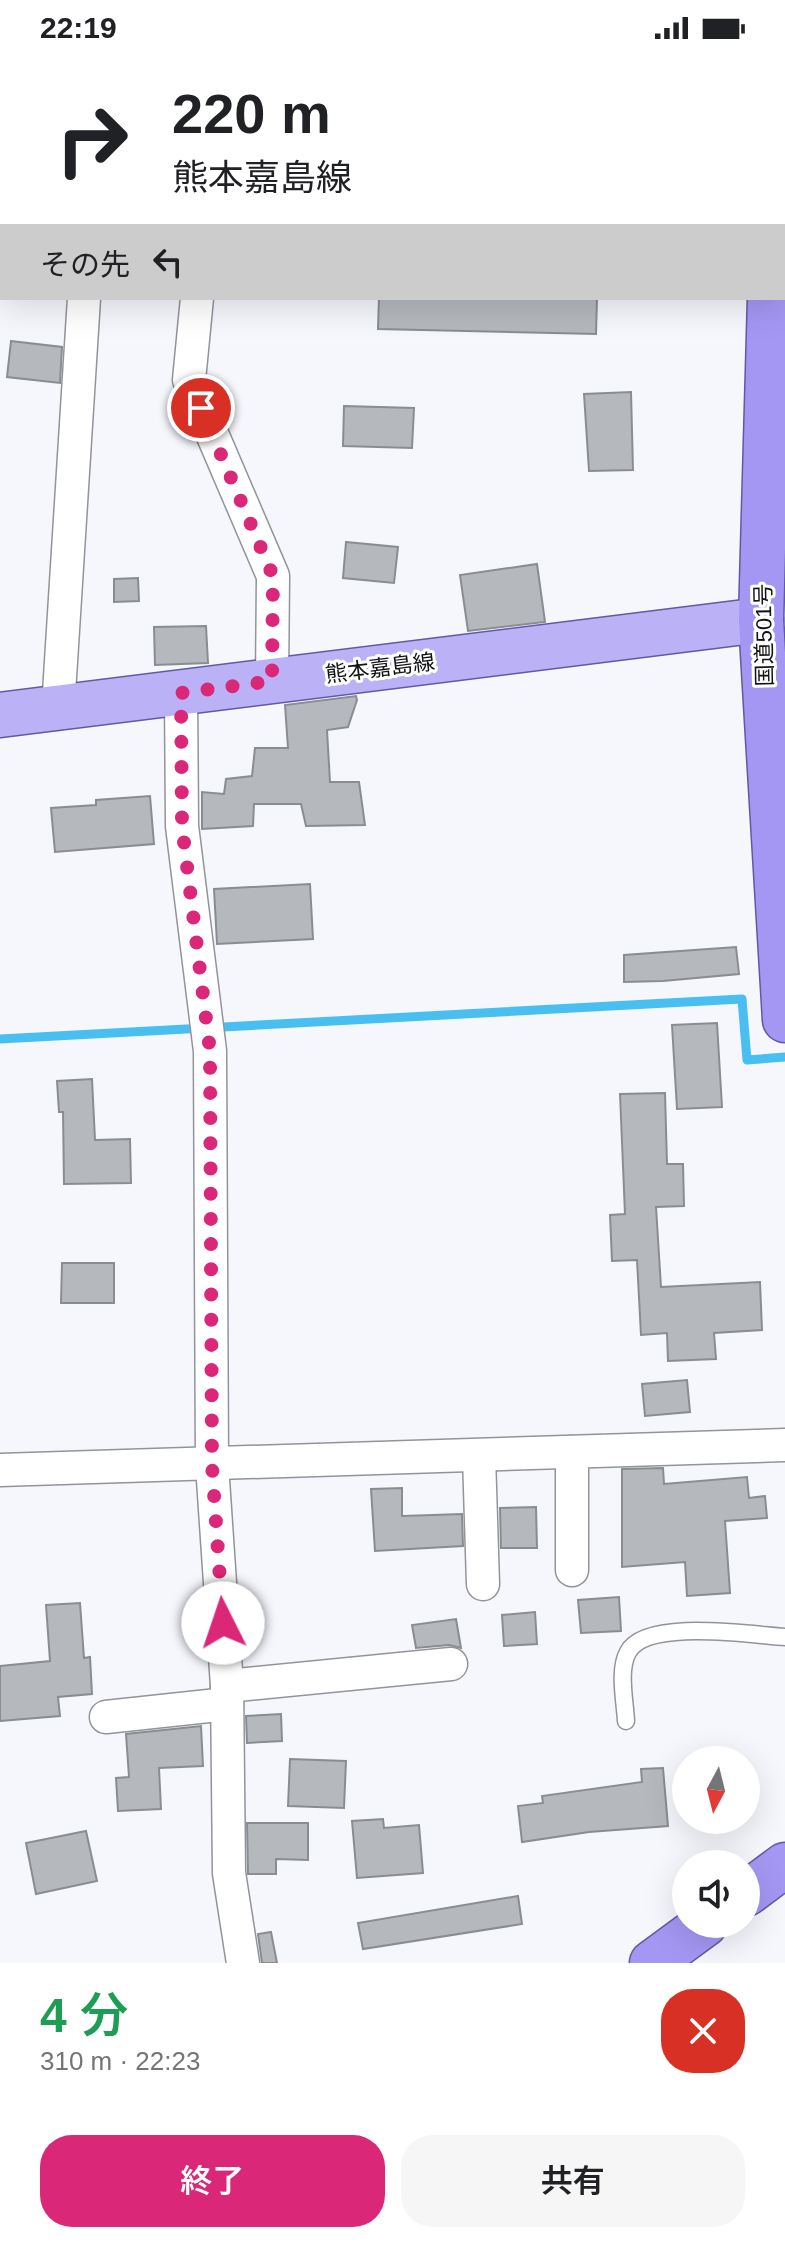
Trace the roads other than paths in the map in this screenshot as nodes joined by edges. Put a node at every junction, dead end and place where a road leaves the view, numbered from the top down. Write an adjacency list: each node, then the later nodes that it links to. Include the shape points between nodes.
1 (84, 300): 7 (street)
2 (197, 300): 5 (street, via 189,380 273,576)
3 (770, 300): 4 (highway, 国道501号)
4 (761, 620): 5 (main road, 熊本嘉島線); 9 (highway, 国道501号)
5 (272, 681): 6 (main road, 熊本嘉島線)
6 (181, 693): 7 (main road, 熊本嘉島線); 15 (street, via 182,826 210,1051)
7 (58, 709): 8 (main road, 熊本嘉島線)
8 (0, 715)
9 (777, 758): 10 (highway, 国道501号)
10 (780, 870): 11 (highway, 国道501号)
11 (785, 1020)
12 (785, 1445): 13 (street)
13 (572, 1452): 14 (street); 17 (street)
14 (479, 1456): 15 (street); 18 (street)
15 (212, 1465): 16 (street); 21 (street)
16 (0, 1470)
17 (572, 1570)
18 (483, 1584)
19 (785, 1637): 23 (lane, via 680,1630 638,1642 628,1651 624,1667)
20 (451, 1664): 21 (street)
21 (227, 1695): 22 (street); 27 (street, via 229,1873)
22 (106, 1717)
23 (626, 1721)
24 (785, 1865): 25 (highway)
25 (760, 1884)
26 (686, 1938): 28 (highway)
27 (243, 1963)
28 (652, 1963)

